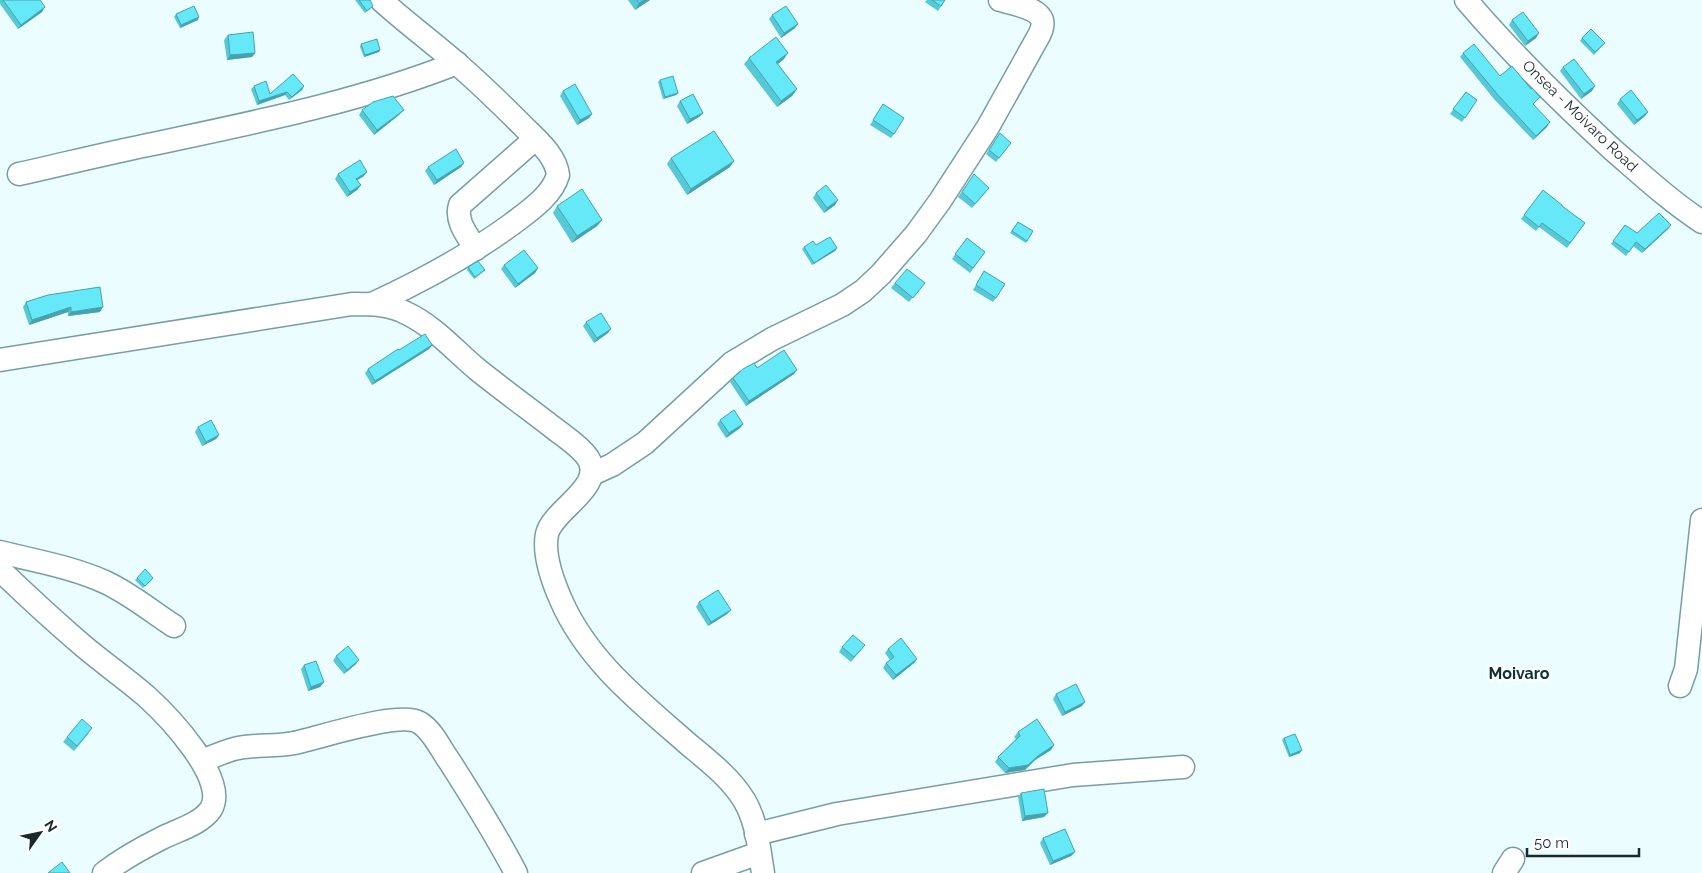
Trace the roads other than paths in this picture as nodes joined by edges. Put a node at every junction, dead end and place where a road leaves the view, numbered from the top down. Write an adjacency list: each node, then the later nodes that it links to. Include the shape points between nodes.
1 (381, 0): 4 (street)
2 (1000, 0): 11 (street, via 1030,9 1042,20 1042,28 988,127 916,234 863,291 732,363 645,443)
3 (1466, 0): 7 (street, Onsea - Moivaro Road, via 1506,45 1594,132 1646,179)
4 (457, 63): 5 (street); 6 (street, via 404,83 314,108)
5 (536, 139): 8 (street, via 460,205 459,220); 8 (street, via 554,161 558,174 556,182 534,206)
6 (19, 174)
7 (1702, 222)
8 (476, 249): 9 (street, via 429,277)
9 (372, 304): 10 (street, via 325,308); 11 (street, via 406,312 428,326 477,369 572,442 588,459)
10 (0, 360)
11 (592, 474): 19 (street, via 584,489 554,520 547,535 548,555 560,599 571,622 605,668 716,768 744,799)
12 (1702, 520): 16 (street, via 1686,669)
13 (0, 552): 15 (street, via 104,582)
14 (0, 570): 17 (street, via 84,647 146,696)
15 (174, 626)
16 (1680, 686)
17 (202, 761): 20 (street, via 214,792 211,809 194,823); 21 (street, via 239,748 284,745 381,722 414,720 428,730 438,744)
18 (1184, 767): 19 (street, via 1073,776 837,814)
19 (760, 853): 22 (street)
20 (104, 873)
21 (516, 873)
22 (703, 873)

